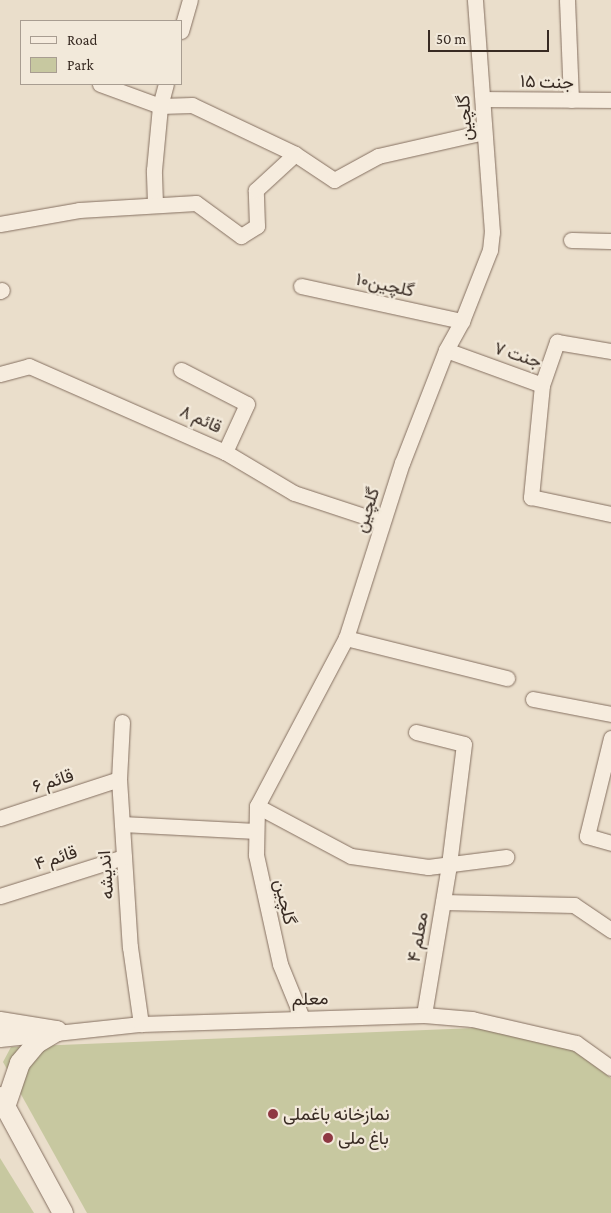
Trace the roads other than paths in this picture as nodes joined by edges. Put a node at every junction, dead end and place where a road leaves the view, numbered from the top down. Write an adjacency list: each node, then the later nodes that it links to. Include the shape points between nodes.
1 (190, 0): 4 (street)
2 (475, 0): 7 (street, گلچین)
3 (567, 0): 8 (street)
4 (182, 28)
5 (103, 85): 10 (street)
6 (166, 85): 10 (street)
7 (483, 99): 8 (street, جنت ۱۵); 11 (street, گلچین)
8 (571, 100): 9 (street, جنت ۱۵)
9 (611, 100)
10 (160, 106): 12 (street, via 192,105); 13 (street, via 154,170)
11 (484, 132): 12 (street, via 378,156 334,180); 18 (street, گلچین, via 492,232 490,250)
12 (294, 154): 13 (street, via 256,190 256,226 241,236 196,203)
13 (155, 203): 14 (street, via 79,210)
14 (0, 224)
15 (571, 240): 16 (street)
16 (611, 241)
17 (301, 286): 18 (street, گلچین۱۰)
18 (462, 321): 19 (street, گلچین)
19 (446, 350): 23 (street, جنت ۷); 26 (street, گلچین)
20 (611, 350): 23 (street, جنت ۷, via 557,342)
21 (182, 370): 24 (street, via 247,404)
22 (0, 374): 24 (street, قائم ۸, via 29,366)
23 (542, 385): 25 (street, via 531,497)
24 (225, 452): 26 (street, قائم ۸, via 294,493)
25 (611, 514)
26 (382, 522): 27 (street, گلچین)
27 (346, 638): 28 (street); 35 (street, گلچین)
28 (507, 678)
29 (533, 699): 30 (street)
30 (611, 714)
31 (122, 722): 34 (street, اندیشه)
32 (416, 732): 42 (street, معلم ۴, via 464,744)
33 (611, 738): 39 (street, via 587,836)
34 (119, 778): 36 (street, قائم ۶); 37 (street, اندیشه)
35 (256, 806): 38 (street, گلچین); 42 (street, via 351,856 428,867)
36 (0, 818)
37 (122, 824): 38 (street); 40 (street, اندیشه)
38 (256, 831): 47 (street, گلچین, via 256,854 280,964)
39 (611, 843)
40 (124, 857): 43 (street, قائم ۴); 49 (street, اندیشه, via 130,948)
41 (506, 857): 42 (street)
42 (449, 865): 44 (street, معلم ۴)
43 (0, 896)
44 (443, 902): 45 (street, via 574,905); 46 (street, معلم ۴)
45 (611, 930)
46 (424, 1016): 47 (street, معلم); 52 (street, معلم, via 472,1019 576,1042)
47 (302, 1018): 49 (street, معلم)
48 (0, 1022): 50 (street)
49 (141, 1024): 50 (street, معلم)
50 (56, 1031): 51 (street, معلم); 53 (street, via 37,1043 20,1063)
51 (0, 1039)
52 (611, 1068)
53 (3, 1102): 54 (street)
54 (63, 1213)

